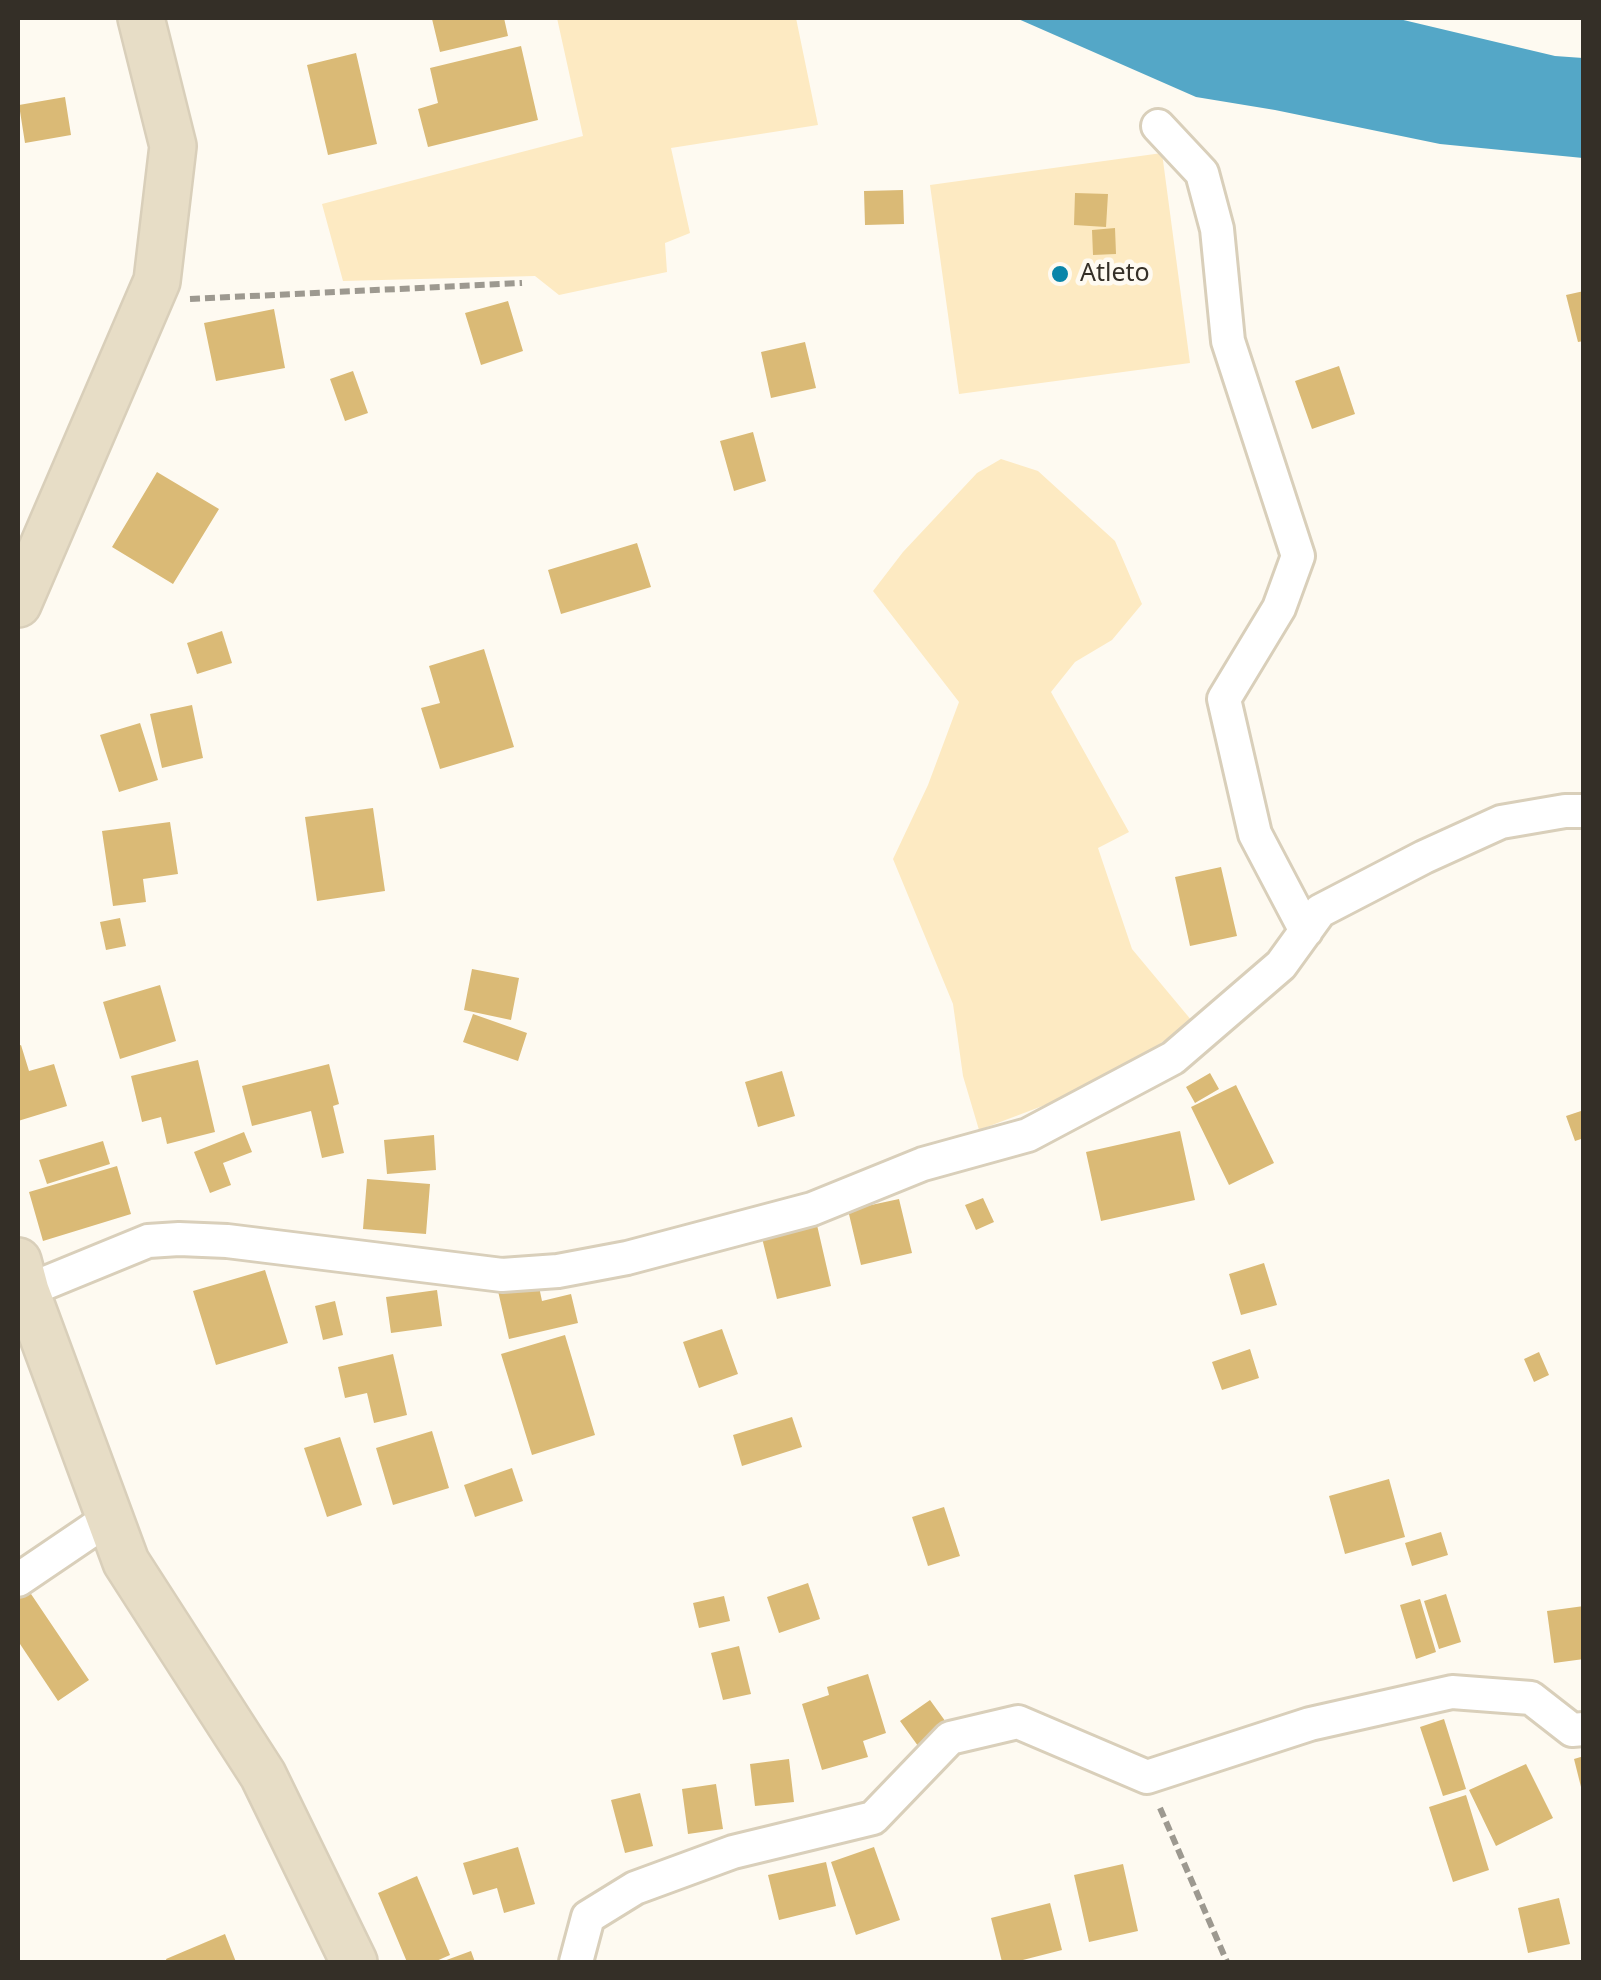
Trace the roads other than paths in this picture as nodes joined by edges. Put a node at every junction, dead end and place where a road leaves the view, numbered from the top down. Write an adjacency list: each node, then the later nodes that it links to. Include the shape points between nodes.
1 (143, 23): 3 (main road, via 174,146 157,281)
2 (1158, 126): 5 (street, via 1202,172 1217,229 1228,340 1298,556 1279,608 1224,698 1255,834)
3 (18, 604)
4 (1584, 811): 5 (street, via 1501,822 1320,911)
5 (1306, 930): 6 (street, via 1281,965 1173,1058 1028,1135 923,1164 812,1209 627,1258 502,1275 227,1241 148,1241)
6 (24, 1295): 7 (main road)
7 (108, 1519): 8 (street); 10 (main road, via 126,1562 263,1775)
8 (18, 1580)
9 (1584, 1729): 11 (street, via 1572,1730 1531,1698 1452,1692 1310,1724 1147,1776 1018,1722 950,1738 873,1818 733,1852 635,1888 588,1917)
10 (354, 1962)
11 (576, 1962)

